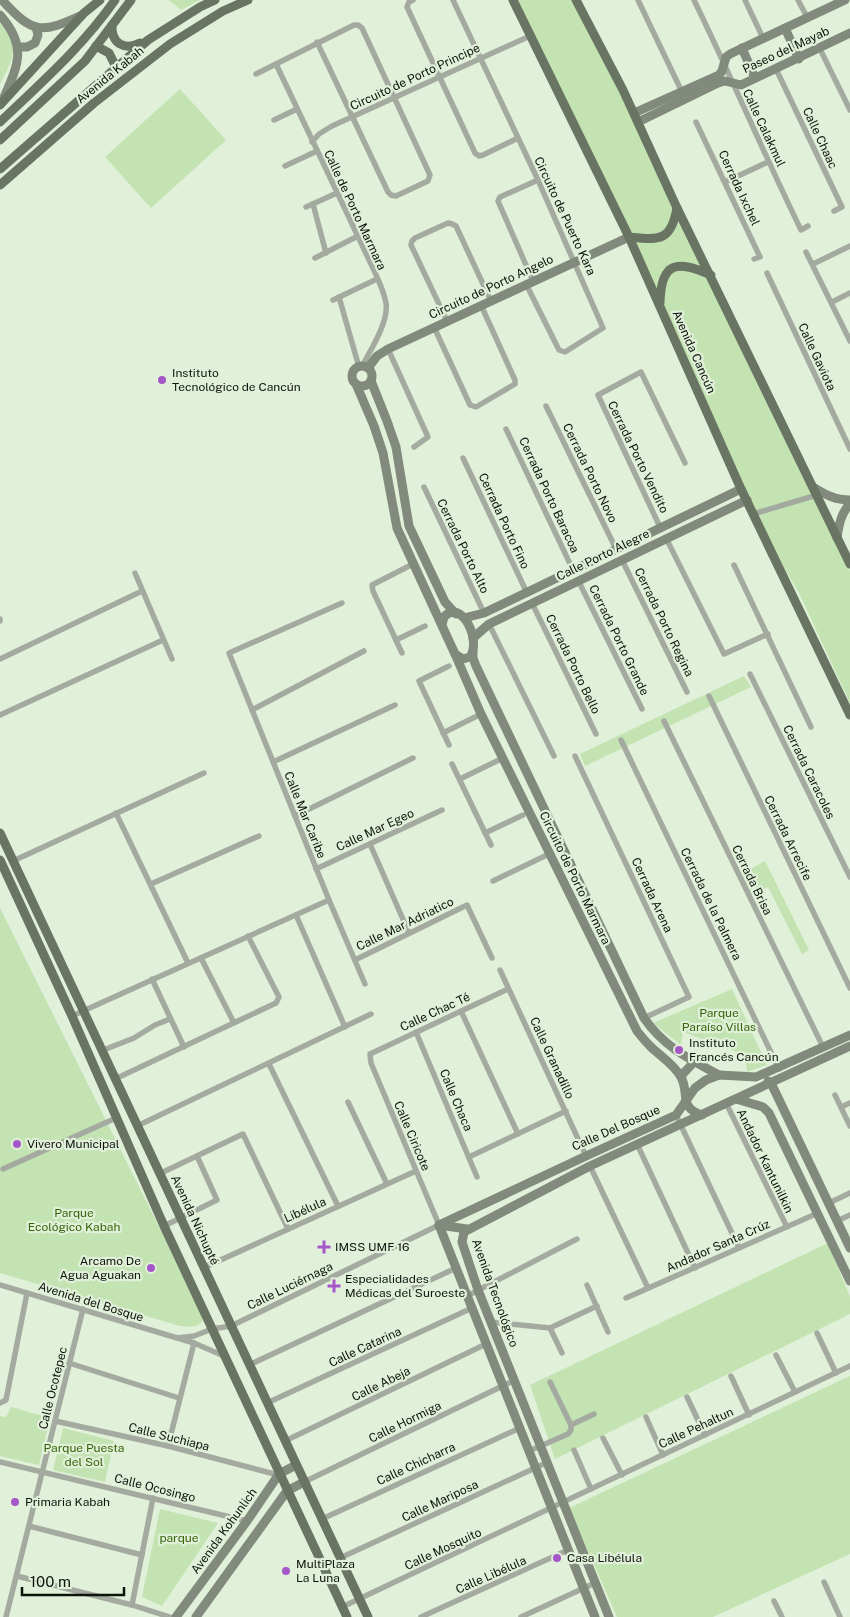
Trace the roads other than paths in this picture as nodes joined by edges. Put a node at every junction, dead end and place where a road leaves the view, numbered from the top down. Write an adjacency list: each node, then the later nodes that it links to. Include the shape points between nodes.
1 (2, 0): 22 (street, via 18,17)
2 (100, 0): 16 (main road)
3 (115, 0): 51 (main road, via 98,24 55,70)
4 (131, 0): 20 (main road, Avenida Kabah)
5 (215, 0): 21 (main road, Avenida Kabah)
6 (248, 0): 19 (main road, Avenida Kabah)
7 (413, 0): 40 (street, via 407,8)
8 (453, 0): 33 (street, Circuito de Puerto Kara)
9 (513, 0): 25 (main road, Avenida Cancún)
10 (576, 0): 48 (main road)
11 (638, 0): 43 (street)
12 (694, 0): 35 (street, Calle Calakmul)
13 (744, 0): 26 (street)
14 (798, 0): 18 (street)
15 (845, 0): 18 (street, Paseo del Mayab)
16 (84, 14): 22 (street, via 54,27); 45 (main road)
17 (0, 16): 30 (street, via 10,27)
18 (807, 17): 23 (street, Paseo del Mayab)
19 (205, 22): 21 (main road); 59 (main road, Avenida Kabah, via 170,44 94,103)
20 (112, 24): 27 (main road, via 111,33 121,45 134,47); 29 (main road, Avenida Kabah)
21 (174, 24): 27 (main road, Avenida Kabah)
22 (36, 27): 30 (street, via 35,43)
23 (785, 28): 26 (street, Paseo del Mayab); 34 (street)
24 (850, 34): 32 (street, Paseo del Mayab)
25 (530, 36): 33 (street, Circuito de Porto Principe); 73 (main road, Avenida Cancún)
26 (762, 38): 31 (street, Paseo del Mayab)
27 (148, 40): 37 (main road, Avenida Kabah)
28 (318, 42): 36 (street); 44 (street, via 358,25); 49 (street)
29 (96, 46): 37 (main road, via 109,53); 56 (main road, Avenida Kabah)
30 (18, 47): 45 (street, via 16,68)
31 (742, 48): 35 (street, Paseo del Mayab, via 726,57); 41 (street)
32 (820, 49): 34 (street, Paseo del Mayab); 47 (street)
33 (480, 58): 40 (street, Circuito de Porto Principe); 55 (street, Circuito de Puerto Kara)
34 (799, 58): 38 (street, Paseo del Mayab)
35 (724, 62): 42 (street, Calle Calakmul); 43 (street, Paseo del Mayab, via 719,74)
36 (276, 64): 39 (street); 46 (street, Calle de Porto Marmara)
37 (116, 67): 54 (main road, Avenida Kabah)
38 (776, 69): 41 (street, Paseo del Mayab); 70 (street, Calle Chaac, via 842,206)
39 (256, 74)
40 (439, 76): 44 (street, Circuito de Porto Principe); 55 (street, via 475,153 483,155)
41 (755, 78): 42 (street, Paseo del Mayab, via 742,84)
42 (732, 82): 52 (street, Paseo del Mayab, via 718,83); 60 (street, Calle Calakmul)
43 (682, 92): 48 (street, Paseo del Mayab)
44 (394, 97): 49 (street, Circuito de Porto Principe); 49 (street, via 430,178 428,181 396,196 391,195)
45 (0, 105)
46 (297, 109): 50 (street); 57 (street, Calle de Porto Marmara)
47 (850, 110)
48 (634, 113): 52 (main road)
49 (352, 117): 57 (street, Circuito de Porto Principe, via 319,134)
50 (274, 120)
51 (0, 122)
52 (638, 122): 69 (main road)
53 (696, 122): 64 (street, Cerrada Ixchel)
54 (45, 128): 59 (main road); 62 (main road, Avenida Kabah)
55 (518, 138): 63 (street, Circuito de Puerto Kara)
56 (0, 140)
57 (312, 142): 58 (street, Calle de Porto Marmara)
58 (316, 151): 61 (street); 66 (street, Calle de Porto Marmara)
59 (33, 156): 65 (main road, Avenida Kabah)
60 (768, 162): 64 (street); 71 (street, Calle Calakmul, via 801,230)
61 (285, 166)
62 (0, 169)
63 (538, 180): 79 (street, Circuito de Puerto Kara); 84 (street, via 500,197 498,201)
64 (725, 182): 78 (street, Cerrada Ixchel, via 760,257)
65 (0, 185)
66 (337, 193): 67 (street); 72 (street, Calle de Porto Marmara)
67 (313, 204): 68 (street); 76 (street)
68 (306, 207)
69 (677, 208): 73 (main road, via 672,226 664,236 652,240); 82 (main road)
70 (834, 211)
71 (808, 226)
72 (358, 236): 76 (street); 83 (street, Calle de Porto Marmara)
73 (629, 237): 79 (street, Circuito de Porto Angelo); 89 (main road, Avenida Cancún)
74 (850, 246): 80 (street)
75 (806, 252): 80 (street)
76 (326, 253): 77 (street)
77 (315, 258)
78 (754, 260)
79 (575, 262): 84 (street, Circuito de Porto Angelo); 84 (street, Circuito de Puerto Kara, via 604,328 565,352 559,350)
80 (812, 264): 87 (street)
81 (767, 273): 102 (street, Calle Gaviota)
82 (711, 275): 89 (main road, via 684,265 669,270 661,286); 107 (main road)
83 (377, 278): 94 (street, Calle de Porto Marmara, via 386,304 384,318); 94 (street, via 336,298)
84 (530, 283): 86 (street, Circuito de Porto Angelo)
85 (850, 293): 87 (street)
86 (491, 301): 88 (street, Circuito de Porto Angelo); 90 (street, via 456,226 448,223 415,238 411,246)
87 (832, 302): 92 (street)
88 (481, 305): 90 (street, Circuito de Porto Angelo); 91 (street, via 515,384 476,407 470,405)
89 (660, 305): 106 (main road, Avenida Cancún)
90 (447, 321): 91 (street, Circuito de Porto Angelo)
91 (434, 326): 93 (street, Circuito de Porto Angelo)
92 (850, 341)
93 (388, 349): 94 (street, Circuito de Porto Angelo); 101 (street, via 428,437)
94 (363, 367): 95 (street, Circuito de Porto Marmara, via 372,373); 96 (street, via 354,371 352,378)
95 (371, 382): 96 (street, via 364,386); 98 (street, Circuito de Porto Marmara)
96 (356, 384): 99 (street, Circuito de Porto Marmara)
97 (546, 406): 114 (street, Cerrada Porto Novo)
98 (387, 421): 99 (street); 127 (street, Circuito de Porto Marmara, via 400,464 410,526 445,602)
99 (374, 426): 116 (street, Circuito de Porto Marmara, via 397,528)
100 (506, 429): 119 (street, Cerrada Porto Baracoa)
101 (414, 447)
102 (850, 449)
103 (463, 458): 123 (street, Cerrada Porto Fino)
104 (684, 463): 111 (street, Cerrada Porto Vendito, via 641,372 598,395)
105 (424, 487): 126 (street, Cerrada Porto Alto)
106 (741, 489): 108 (main road, Avenida Cancún); 111 (street, Calle Porto Alegre)
107 (815, 491): 109 (street); 110 (street); 113 (main road)
108 (746, 500): 110 (main road, Avenida Cancún); 112 (street, Calle Porto Alegre)
109 (850, 501): 113 (street, via 843,512)
110 (753, 514): 150 (main road, Avenida Cancún)
111 (660, 527): 112 (street); 114 (street, Calle Porto Alegre)
112 (666, 538): 115 (street, Calle Porto Alegre); 131 (street, via 724,654)
113 (838, 538): 117 (main road)
114 (616, 549): 119 (street, Calle Porto Alegre)
115 (622, 560): 121 (street, Calle Porto Alegre); 143 (street, Cerrada Porto Regina)
116 (413, 564): 129 (street, Circuito de Porto Marmara); 134 (street, via 372,585)
117 (850, 564)
118 (734, 565): 131 (street)
119 (573, 570): 121 (street); 123 (street, Calle Porto Alegre)
120 (135, 573): 122 (street)
121 (578, 580): 125 (street, Calle Porto Alegre); 146 (street, Cerrada Porto Grande)
122 (142, 591): 133 (street); 139 (street)
123 (527, 593): 125 (street); 126 (street, Calle Porto Alegre)
124 (342, 603): 147 (street, Calle Mar Caribe, via 229,654)
125 (532, 603): 128 (street, Calle Porto Alegre); 154 (street, Cerrada Porto Bello)
126 (484, 613): 127 (street, Calle Porto Alegre); 128 (street)
127 (460, 616): 129 (street, via 447,614); 132 (street, Circuito de Porto Marmara, via 470,628)
128 (489, 624): 132 (street, Calle Porto Alegre); 157 (street)
129 (442, 625): 138 (street, Circuito de Porto Marmara)
130 (425, 626): 134 (street)
131 (768, 634): 152 (street)
132 (473, 638): 136 (street, Circuito de Porto Marmara)
133 (163, 640): 140 (street); 149 (street)
134 (396, 640): 137 (street)
135 (364, 651): 147 (street)
136 (473, 652): 138 (street, via 466,659); 199 (street, Circuito de Porto Marmara, via 476,666)
137 (402, 653)
138 (455, 654): 148 (street, Circuito de Porto Marmara)
139 (0, 658)
140 (172, 659)
141 (449, 666): 153 (street, via 419,680)
142 (750, 674): 178 (street, Cerrada Caracoles)
143 (688, 692)
144 (709, 696): 192 (street, Cerrada Arrecife)
145 (395, 705): 161 (street)
146 (642, 709)
147 (252, 710): 161 (street, Calle Mar Caribe)
148 (481, 714): 153 (street); 160 (street, Circuito de Porto Marmara)
149 (0, 715)
150 (850, 715)
151 (664, 721): 206 (street, Cerrada Brisa)
152 (811, 727)
153 (443, 733): 156 (street)
154 (596, 734)
155 (621, 740): 211 (street, Cerrada de la Palmera)
156 (449, 744)
157 (554, 756)
158 (575, 756): 199 (street, Cerrada Arena, via 689,997)
159 (413, 758): 167 (street)
160 (503, 758): 164 (street); 174 (street, Circuito de Porto Marmara)
161 (273, 762): 167 (street, Calle Mar Caribe)
162 (452, 764): 164 (street)
163 (204, 773): 166 (street)
164 (460, 779): 170 (street)
165 (442, 810): 172 (street, Calle Mar Egeo)
166 (116, 813): 176 (street); 180 (street)
167 (295, 816): 177 (street, Calle Mar Caribe)
168 (523, 816): 170 (street)
169 (0, 833): 176 (main road, Avenida Nichupté)
170 (485, 833): 173 (street)
171 (259, 836): 180 (street)
172 (370, 844): 177 (street, Calle Mar Egeo); 183 (street)
173 (491, 845)
174 (550, 854): 179 (street); 213 (street, Circuito de Porto Marmara, via 637,1031)
175 (0, 860): 197 (main road)
176 (13, 861): 194 (main road, Avenida Nichupté)
177 (316, 869): 181 (street, Calle Mar Caribe)
178 (850, 877)
179 (494, 881)
180 (151, 884): 188 (street)
181 (329, 900): 182 (street); 187 (street, Calle Mar Caribe)
182 (296, 915): 184 (street); 201 (street)
183 (408, 933): 186 (street, Calle Mar Adriatico, via 467,905); 187 (street, Calle Mar Adriatico)
184 (248, 936): 185 (street); 200 (street, via 279,1000)
185 (201, 958): 188 (street); 200 (street)
186 (492, 958)
187 (355, 960): 191 (street, Calle Mar Caribe)
188 (188, 963): 190 (street)
189 (500, 970): 193 (street, Calle Granadillo)
190 (152, 979): 194 (street); 198 (street)
191 (365, 984)
192 (850, 988)
193 (508, 989): 195 (street, Calle Chac Té); 225 (street, Calle Granadillo)
194 (82, 1011): 197 (street); 207 (main road, Avenida Nichupté)
195 (461, 1011): 202 (street, Calle Chac Té); 234 (street)
196 (371, 1014): 201 (street)
197 (72, 1016): 228 (main road)
198 (170, 1018): 204 (street); 207 (street, via 134,1038)
199 (644, 1018): 209 (street, Circuito de Porto Marmara, via 654,1033)
200 (234, 1023): 204 (street)
201 (345, 1028): 210 (street)
202 (416, 1032): 208 (street, Calle Chac Té); 238 (street, Calle Chaca)
203 (850, 1035): 206 (street)
204 (184, 1046): 216 (street)
205 (850, 1046): 215 (street, Calle Del Bosque)
206 (823, 1047): 211 (street)
207 (101, 1051): 216 (main road, Avenida Nichupté)
208 (370, 1054): 241 (street, Calle Ciricote)
209 (694, 1062): 212 (street, Circuito de Porto Marmara); 213 (street)
210 (269, 1064): 231 (street); 247 (street)
211 (778, 1068): 214 (street); 215 (street, Cerrada de la Palmera)
212 (719, 1075): 214 (street); 221 (street, Calle Del Bosque, via 695,1088)
213 (681, 1076): 221 (street)
214 (756, 1077): 217 (street)
215 (783, 1077): 217 (street, Calle Del Bosque)
216 (115, 1079): 231 (main road, Avenida Nichupté)
217 (771, 1083): 219 (street, Calle Del Bosque); 229 (street)
218 (835, 1095): 224 (street)
219 (736, 1099): 222 (street, Calle Del Bosque); 233 (street, via 763,1106)
220 (348, 1102): 244 (street)
221 (686, 1102): 226 (street, Calle Del Bosque); 227 (street, via 690,1109)
222 (726, 1103): 227 (street, Calle Del Bosque); 254 (street, Andador Kantunilkin)
223 (850, 1103): 224 (street)
224 (841, 1107): 232 (street)
225 (566, 1111): 234 (street); 237 (street, Calle Granadillo)
226 (676, 1115): 230 (street); 237 (street, Calle Del Bosque)
227 (702, 1115): 230 (street, Calle Del Bosque)
228 (116, 1118): 240 (street); 253 (main road)
229 (789, 1120): 233 (street); 246 (street)
230 (680, 1124): 235 (street, Calle Del Bosque); 258 (street)
231 (137, 1126): 242 (main road, Avenida Nichupté)
232 (850, 1126)
233 (776, 1127): 248 (street)
234 (518, 1134): 238 (street)
235 (637, 1144): 239 (street, Calle Del Bosque); 262 (street)
236 (197, 1156): 242 (street); 250 (street, via 217,1200); 256 (street, via 243,1134)
237 (586, 1156): 252 (street, Calle Del Bosque)
238 (469, 1157): 243 (street, Calle Chaca)
239 (590, 1166): 255 (street, Calle Del Bosque); 266 (street)
240 (3, 1169)
241 (416, 1172): 244 (street, Libélula); 252 (street, Calle Ciricote)
242 (159, 1174): 250 (main road, Avenida Nichupté)
243 (477, 1177)
244 (387, 1184): 247 (street, Libélula)
245 (850, 1193): 246 (street)
246 (829, 1203): 251 (street)
247 (338, 1206): 256 (street, Libélula)
248 (818, 1213): 254 (street, Andador Santa Crúz); 263 (street)
249 (850, 1215): 251 (street)
250 (180, 1219): 253 (street); 260 (main road, Avenida Nichupté)
251 (837, 1221): 259 (street)
252 (439, 1225): 255 (street, Avenida Tecnológico); 261 (street, Avenida Tecnológico); 275 (street, Calle Luciérnaga)
253 (164, 1226): 277 (main road)
254 (787, 1227): 258 (street, Andador Santa Crúz)
255 (467, 1229): 267 (street, Avenida Tecnológico, via 462,1235 462,1242)
256 (288, 1230): 260 (street, Libélula)
257 (577, 1240): 267 (street)
258 (739, 1248): 262 (street, Andador Santa Crúz)
259 (850, 1248)
260 (203, 1268): 275 (main road, Avenida Nichupté)
261 (456, 1268): 269 (street, Avenida Tecnológico); 287 (street)
262 (695, 1268): 266 (street, Andador Santa Crúz)
263 (850, 1281)
264 (587, 1284): 271 (street)
265 (0, 1285): 268 (street, Avenida del Bosque)
266 (648, 1288): 270 (street, Andador Santa Crúz)
267 (478, 1290): 269 (street); 274 (street, Avenida Tecnológico)
268 (27, 1293): 273 (street, Avenida del Bosque); 297 (street, via 6,1400)
269 (467, 1296): 272 (street, Avenida Tecnológico)
270 (626, 1298)
271 (597, 1306): 276 (street); 278 (street)
272 (472, 1308): 282 (street, Avenida Tecnológico); 298 (street, Calle Catarina)
273 (83, 1309): 280 (street, Avenida del Bosque); 286 (street, Calle Ocotepec)
274 (491, 1322): 276 (street); 291 (street, Avenida Tecnológico)
275 (231, 1326): 277 (street, Avenida del Bosque); 287 (main road, Avenida Nichupté)
276 (550, 1328): 283 (street)
277 (212, 1329): 280 (street, Avenida del Bosque); 285 (main road)
278 (608, 1332)
279 (817, 1333): 289 (street)
280 (176, 1338): 281 (street, Avenida del Bosque)
281 (194, 1343): 285 (street, Avenida del Bosque); 296 (street)
282 (486, 1344): 293 (street, Avenida Tecnológico); 307 (street, Calle Abeja)
283 (562, 1353)
284 (776, 1355): 294 (street)
285 (225, 1356): 318 (main road)
286 (69, 1363): 296 (street); 302 (street, Calle Ocotepec)
287 (249, 1365): 298 (main road, Avenida Nichupté)
288 (850, 1366): 289 (street, Calle Pehaltun)
289 (836, 1373): 294 (street, Calle Pehaltun)
290 (731, 1376): 300 (street)
291 (515, 1380): 293 (street, Calle Hormiga); 309 (street, Avenida Tecnológico)
292 (550, 1382): 303 (street)
293 (503, 1386): 304 (street, Avenida Tecnológico); 320 (street, Calle Hormiga)
294 (795, 1392): 300 (street, Calle Pehaltun)
295 (687, 1396): 305 (street)
296 (179, 1398): 308 (street)
297 (0, 1402)
298 (267, 1403): 307 (main road, Avenida Nichupté)
299 (594, 1414): 303 (street)
300 (748, 1415): 305 (street, Calle Pehaltun)
301 (646, 1417): 312 (street)
302 (55, 1421): 308 (street, Calle Suchiapa); 317 (street, Calle Ocotepec)
303 (571, 1425): 309 (street, via 568,1434)
304 (520, 1428): 311 (street, Avenida Tecnológico); 326 (street, Calle Chicharra)
305 (705, 1435): 312 (street, Calle Pehaltun)
306 (603, 1438): 319 (street)
307 (285, 1441): 315 (main road, Avenida Nichupté)
308 (168, 1446): 318 (street, Calle Suchiapa)
309 (541, 1446): 311 (street); 314 (street, Avenida Tecnológico)
310 (574, 1450): 321 (street)
311 (529, 1451): 316 (street, Avenida Tecnológico)
312 (663, 1455): 319 (street, Calle Pehaltun)
313 (0, 1462): 317 (street, Calle Ocosingo)
314 (548, 1462): 316 (street, Calle Mariposa); 324 (street, Avenida Tecnológico)
315 (296, 1465): 318 (street, Avenida Kohunlich); 320 (main road, Avenida Nichupté)
316 (536, 1468): 325 (street, Avenida Tecnológico); 331 (street, Calle Mariposa)
317 (42, 1472): 323 (street, Calle Ocosingo); 328 (street, Calle Ocotepec)
318 (278, 1474): 322 (main road); 327 (street, Avenida Kohunlich)
319 (622, 1475): 321 (street, Calle Pehaltun)
320 (304, 1482): 322 (street); 326 (main road, Avenida Nichupté)
321 (591, 1490): 324 (street, Calle Pehaltun)
322 (287, 1491): 337 (street); 341 (main road)
323 (153, 1498): 327 (street, Calle Ocosingo); 330 (street)
324 (564, 1503): 325 (street, Calle Pehaltun); 333 (street, Avenida Tecnológico)
325 (552, 1509): 329 (street, Avenida Tecnológico); 338 (street, Calle Mosquito)
326 (322, 1519): 331 (main road, Avenida Nichupté)
327 (247, 1521): 335 (street, Avenida Kohunlich)
328 (29, 1526): 330 (street); 332 (street, Calle Ocotepec)
329 (568, 1550): 336 (street, Avenida Tecnológico); 348 (street, Calle Libélula)
330 (142, 1555): 340 (street)
331 (340, 1558): 338 (main road, Avenida Nichupté)
332 (16, 1576): 340 (street); 342 (street, Calle Ocotepec)
333 (595, 1582): 336 (street); 351 (street, Avenida Tecnológico)
334 (824, 1582): 353 (street)
335 (199, 1586): 337 (street); 344 (street, Avenida Kohunlich)
336 (583, 1588): 349 (street); 350 (street, Avenida Tecnológico)
337 (212, 1595): 345 (street)
338 (359, 1599): 341 (street, Calle Mosquito); 347 (main road, Avenida Nichupté)
339 (774, 1601): 352 (street)
340 (132, 1605): 343 (street)
341 (342, 1607): 346 (main road)
342 (6, 1617)
343 (170, 1617)
344 (176, 1617)
345 (196, 1617)
346 (347, 1617)
347 (368, 1617)
348 (421, 1617)
349 (521, 1617)
350 (595, 1617)
351 (609, 1617)
352 (782, 1617)
353 (840, 1617)

